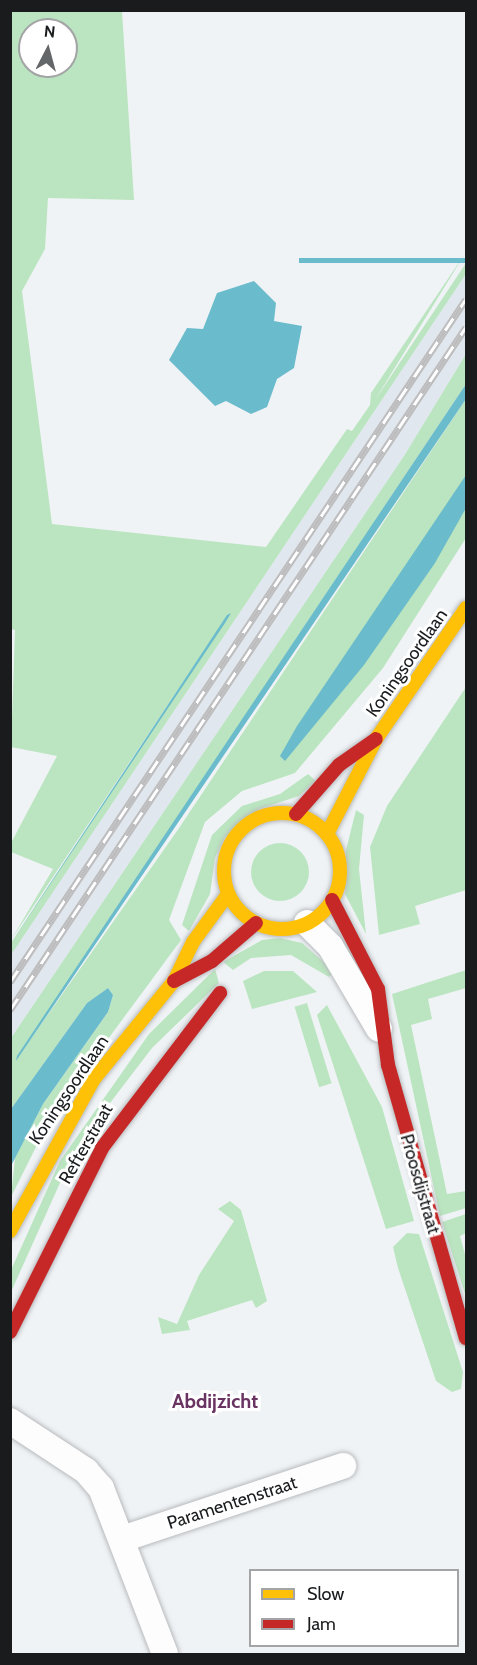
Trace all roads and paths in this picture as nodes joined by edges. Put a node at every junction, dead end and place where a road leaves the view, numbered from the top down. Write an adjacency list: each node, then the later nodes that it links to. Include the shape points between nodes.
1 (466, 608): 2 (street, Koningsoordlaan)
2 (376, 739): 3 (street, Koningsoordlaan, via 339,765); 4 (street, Koningsoordlaan)
3 (296, 814): 4 (street); 5 (street, via 264,816 237,833 223,873)
4 (327, 834): 6 (street, via 338,855 340,878)
5 (228, 894): 7 (street); 9 (street, Koningsoordlaan, via 193,942)
6 (332, 900): 8 (street); 11 (street, Proosdijstraat, via 378,989)
7 (256, 923): 8 (street, via 281,929); 9 (street, Koningsoordlaan, via 212,961)
8 (307, 923): 11 (street, Proosdijstraat, via 330,946)
9 (174, 981): 12 (street, Koningsoordlaan, via 94,1079 45,1159)
10 (220, 993): 13 (street, Refterstraat, via 107,1139)
11 (379, 1029): 14 (street, Proosdijstraat)
12 (10, 1231)
13 (10, 1332)
14 (466, 1338)
15 (10, 1421): 17 (street, via 86,1471 101,1488)
16 (343, 1466): 17 (street, Paramentenstraat)
17 (122, 1539): 18 (street)
18 (165, 1654)

